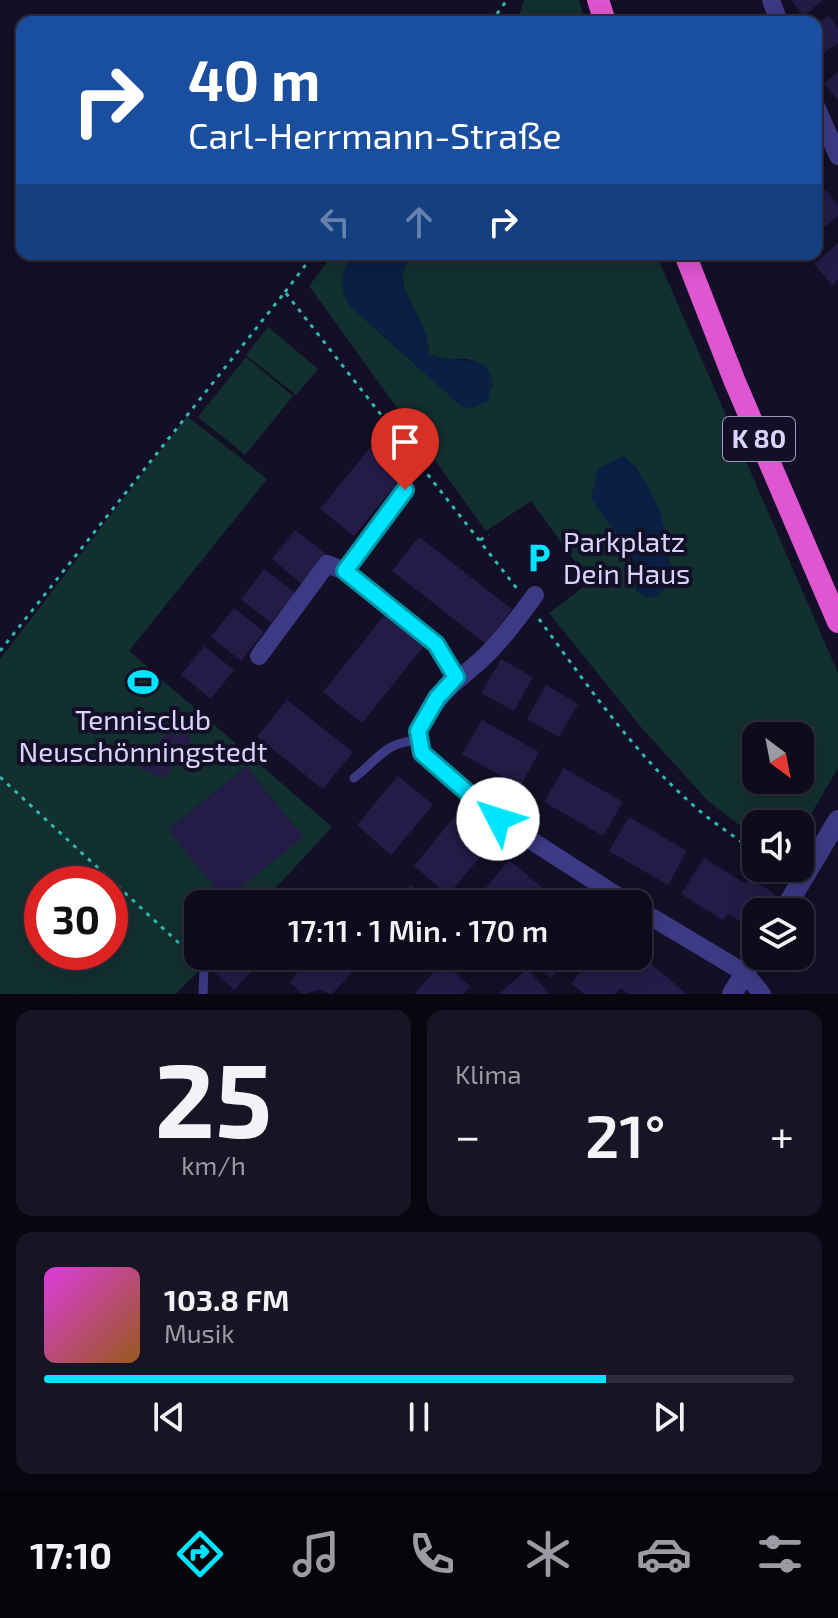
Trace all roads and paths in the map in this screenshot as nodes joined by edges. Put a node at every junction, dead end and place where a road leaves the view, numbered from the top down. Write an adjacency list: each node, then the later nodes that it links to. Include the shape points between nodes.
1 (822, 119): 2 (street)
2 (837, 151)
3 (309, 260): 5 (path)
4 (687, 260): 11 (highway, K 80)
5 (285, 292): 8 (path); 12 (path)
6 (405, 490): 9 (street)
7 (489, 535): 8 (path)
8 (480, 540): 10 (path)
9 (345, 571): 13 (street, via 327,564); 14 (street, via 436,644)
10 (532, 599): 14 (street, via 475,665); 19 (path, via 627,735 701,812)
11 (838, 622)
12 (0, 651)
13 (259, 656)
14 (456, 677): 15 (street, via 430,709 418,731)
15 (420, 740): 17 (lane, via 385,749); 20 (street, via 422,753 498,819)
16 (0, 777): 23 (path)
17 (354, 778)
18 (838, 820): 21 (street)
19 (742, 842)
20 (608, 890)
21 (791, 898)
22 (652, 917): 26 (street)
23 (184, 947)
24 (204, 970): 27 (lane)
25 (747, 970): 26 (street)
26 (745, 973): 28 (street); 29 (street)
27 (203, 994)
28 (732, 994)
29 (762, 994)

